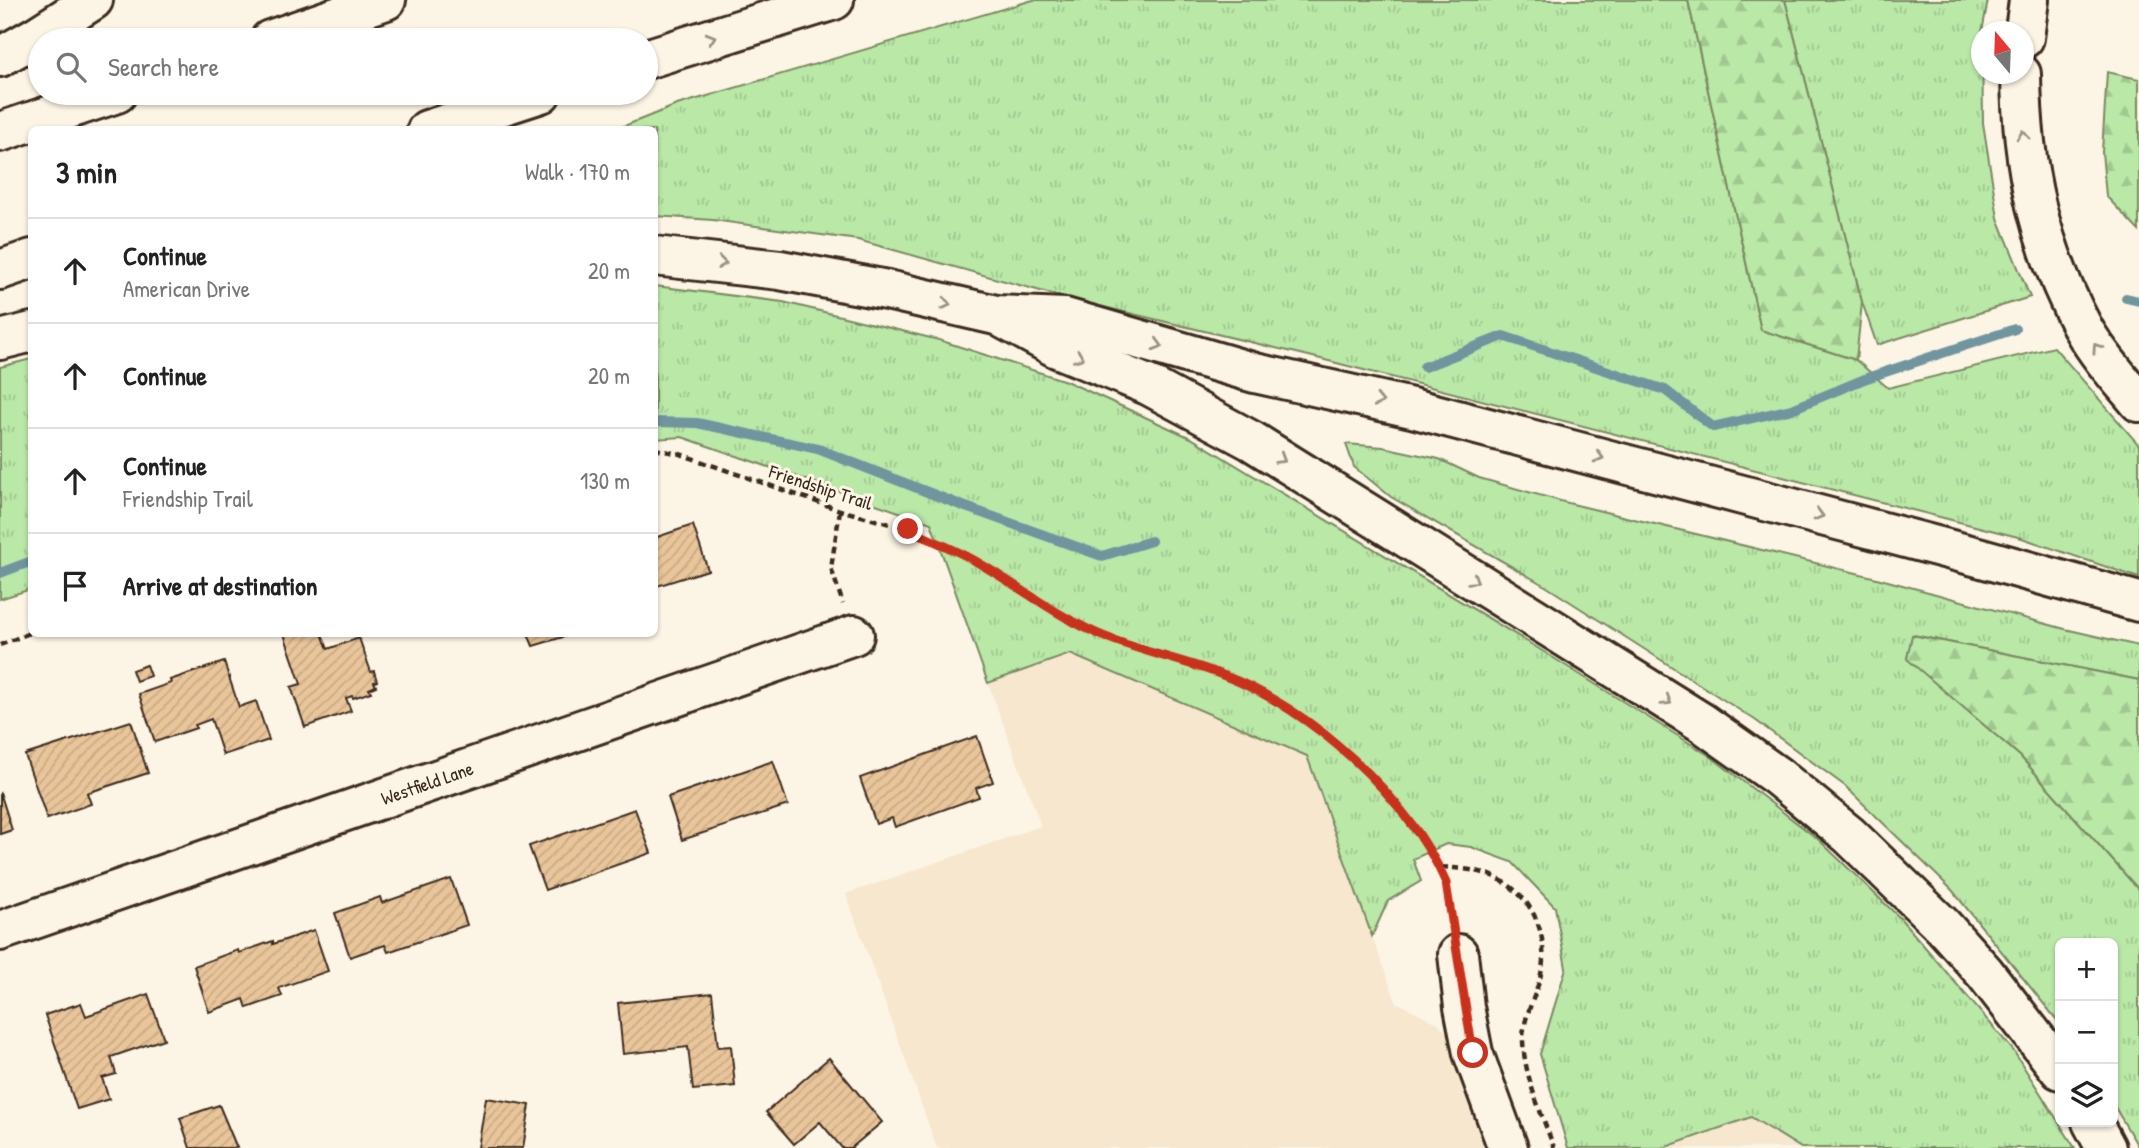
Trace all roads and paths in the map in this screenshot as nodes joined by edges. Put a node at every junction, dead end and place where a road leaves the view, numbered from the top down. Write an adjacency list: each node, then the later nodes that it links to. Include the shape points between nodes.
1 (93, 0): 6 (main road)
2 (387, 0): 7 (main road)
3 (834, 0): 9 (main road, one-way to 3)
4 (2029, 0): 5 (main road)
5 (2026, 21)
6 (47, 28)
7 (305, 28)
8 (28, 40): 10 (main road)
9 (658, 55)
10 (0, 57)
11 (2021, 84): 22 (main road, one-way to 11, via 2085,331 2039,221 2023,140)
12 (81, 105): 15 (main road)
13 (504, 105): 14 (main road)
14 (439, 126)
15 (0, 132)
16 (658, 256): 19 (main road, one-way to 19, via 780,270)
17 (28, 260): 18 (main road)
18 (0, 270)
19 (996, 315): 25 (main road, one-way to 25, via 1065,318 1255,373 1412,408); 32 (main road, one-way to 32, via 1057,348 1148,385 1252,441 1701,722 1849,835 1942,925)
20 (28, 333): 21 (main road)
21 (0, 340)
22 (2139, 402)
23 (658, 450): 24 (path, Friendship Trail)
24 (840, 510): 27 (path, via 831,568); 29 (path, Friendship Trail, via 908,529 971,558 1095,633 1227,676 1296,714 1328,736 1380,785)
25 (2139, 602)
26 (28, 634): 28 (path)
27 (854, 635): 30 (main road, Westfield Lane)
28 (0, 645)
29 (1439, 866): 31 (path, Friendship Trail); 35 (path, via 1489,875 1518,894 1536,915 1543,966 1523,1039 1532,1088)
30 (0, 931)
31 (1458, 954): 34 (main road, via 1473,1053)
32 (2055, 1064)
33 (2095, 1127): 36 (main road)
34 (1508, 1148)
35 (1554, 1148)
36 (2106, 1148)

